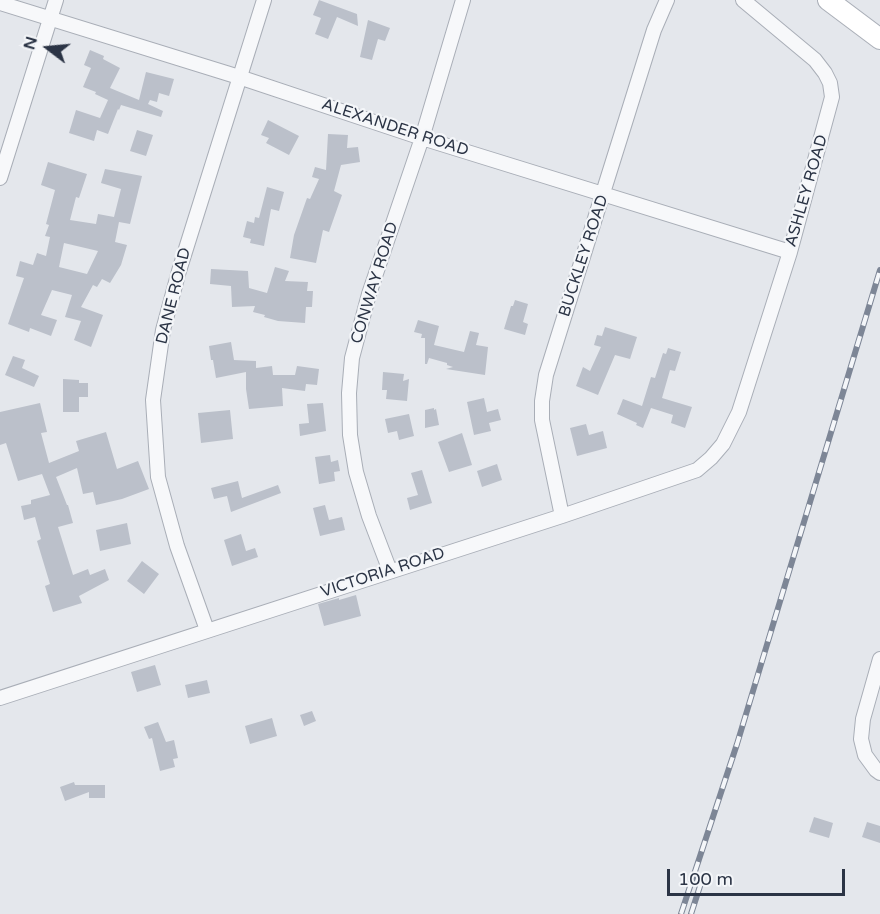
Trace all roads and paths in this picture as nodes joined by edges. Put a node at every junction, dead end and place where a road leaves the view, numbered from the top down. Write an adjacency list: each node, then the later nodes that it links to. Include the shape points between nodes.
1 (56, 0): 8 (street)
2 (264, 0): 10 (street, DANE ROAD)
3 (464, 0): 11 (street, CONWAY ROAD)
4 (667, 0): 13 (street, BUCKLEY ROAD, via 654,30)
5 (743, 0): 14 (street, ASHLEY ROAD, via 814,60 830,83 832,98)
6 (828, 0): 9 (main road)
7 (0, 3): 8 (street, ALEXANDER ROAD)
8 (50, 18): 10 (street, ALEXANDER ROAD); 12 (street)
9 (880, 39)
10 (239, 77): 11 (street, ALEXANDER ROAD); 18 (street, DANE ROAD, via 162,330 153,400 158,477)
11 (422, 138): 13 (street, ALEXANDER ROAD); 17 (street, CONWAY ROAD, via 369,294 352,358 349,393 356,472)
12 (0, 178)
13 (604, 193): 14 (street, ALEXANDER ROAD); 16 (street, BUCKLEY ROAD, via 546,375 542,401 542,420)
14 (790, 252): 15 (street, ASHLEY ROAD)
15 (739, 412): 16 (street, VICTORIA ROAD, via 723,444 697,470)
16 (562, 516): 17 (street, VICTORIA ROAD)
17 (390, 571): 18 (street, VICTORIA ROAD)
18 (207, 630): 20 (street, VICTORIA ROAD)
19 (880, 659): 21 (street, via 862,719 861,739 865,755)
20 (0, 698)
21 (880, 773)

